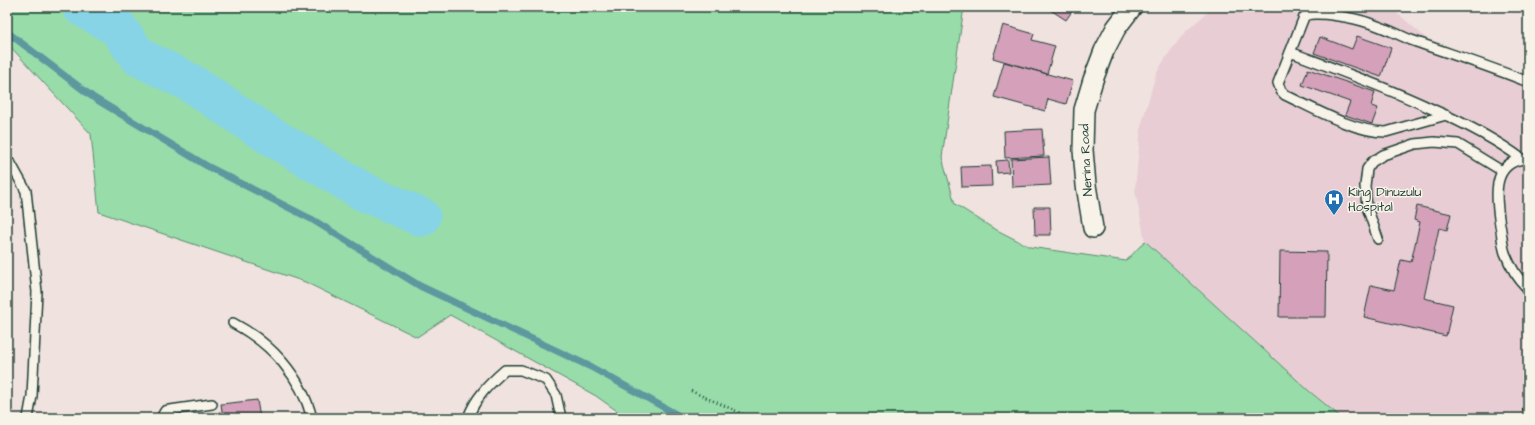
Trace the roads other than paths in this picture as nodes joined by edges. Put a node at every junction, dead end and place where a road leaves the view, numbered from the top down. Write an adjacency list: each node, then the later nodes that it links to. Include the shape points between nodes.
1 (1132, 7): 8 (street, Nerina Road, via 1116,28 1104,52 1084,110 1083,150)
2 (1290, 52): 3 (lane, via 1304,17 1323,14 1368,22); 4 (lane, via 1388,88); 4 (lane, via 1278,83 1281,91 1360,129 1386,132)
3 (1528, 82)
4 (1446, 115): 5 (lane, via 1472,126)
5 (1525, 159): 7 (lane, via 1510,164)
6 (7, 161): 13 (lane, via 26,191 37,292 32,396)
7 (1502, 171): 9 (lane, via 1458,144 1415,144 1383,155 1366,169 1367,207); 10 (lane, via 1497,182 1497,208 1505,252 1516,275)
8 (1093, 228)
9 (1378, 239)
10 (1528, 289)
11 (233, 323): 15 (lane, via 248,331 280,359 293,375)
12 (212, 404): 14 (lane, via 170,410 161,415)
13 (28, 418)
14 (161, 418)
15 (312, 418)
16 (468, 418): 17 (lane, via 486,386 504,370 521,370 546,380 556,395)
17 (561, 418)

